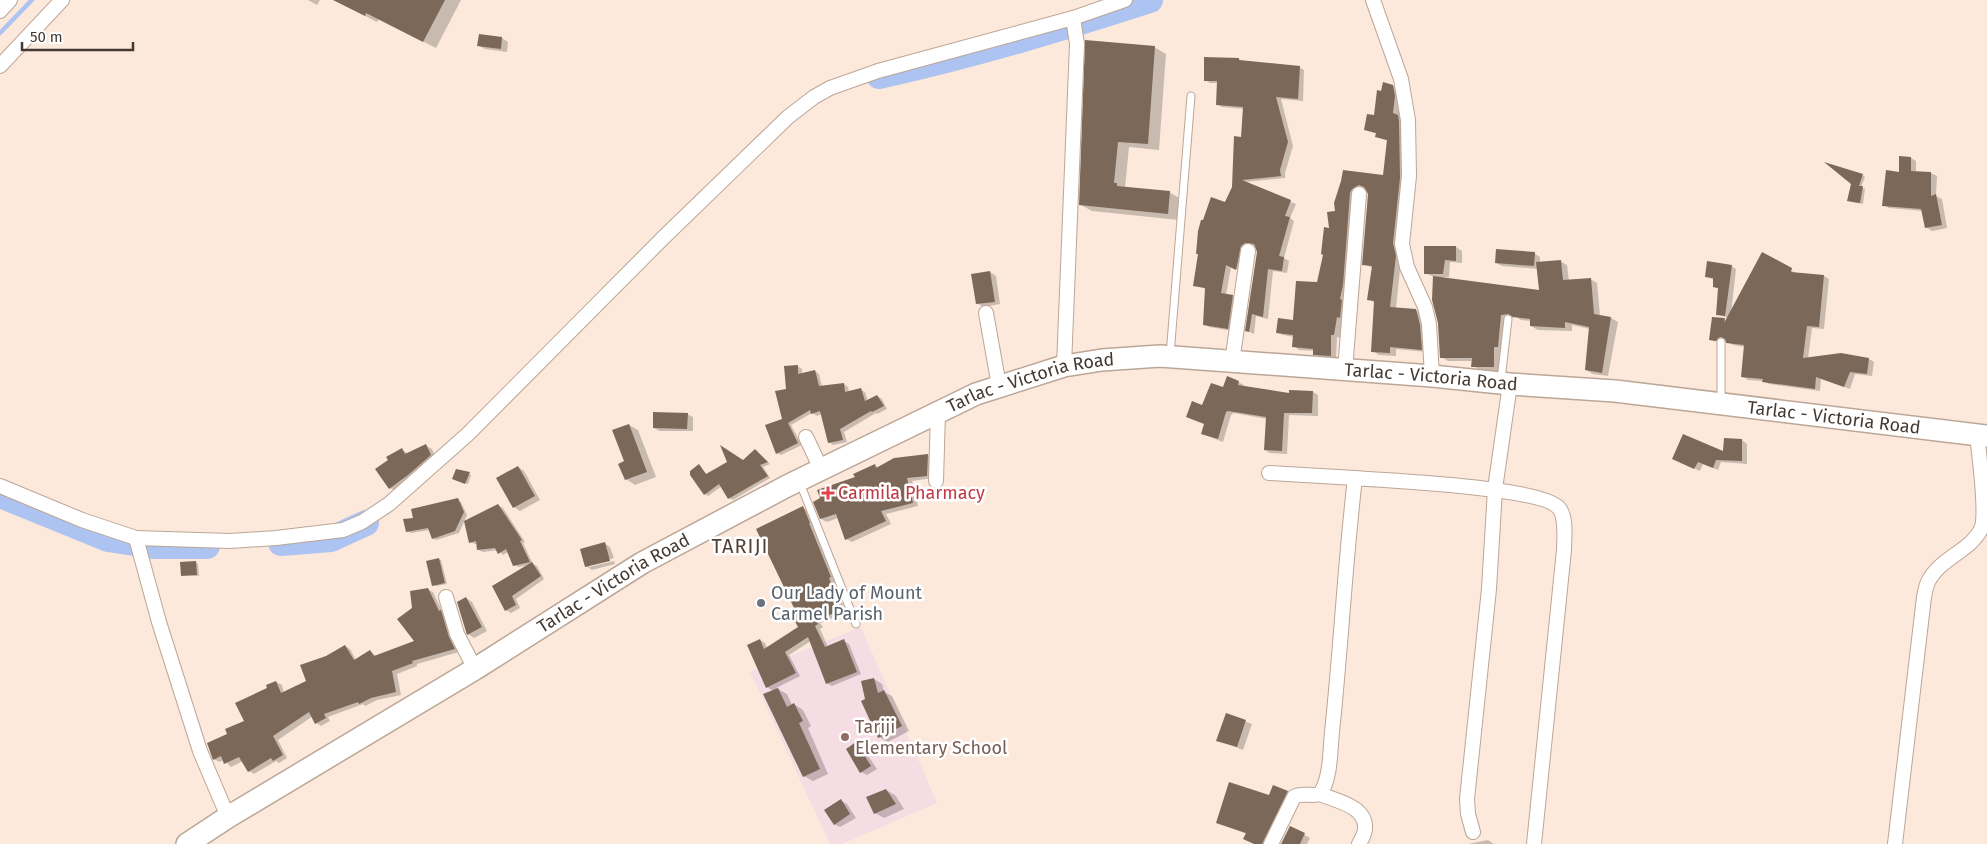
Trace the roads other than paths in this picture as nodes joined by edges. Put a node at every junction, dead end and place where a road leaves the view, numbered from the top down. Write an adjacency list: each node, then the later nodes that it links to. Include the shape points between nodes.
1 (10, 0): 5 (street)
2 (62, 0): 7 (street)
3 (1125, 0): 6 (street)
4 (1373, 0): 18 (street, via 1401,79 1408,120 1409,176 1402,244 1407,267 1426,307)
5 (0, 11)
6 (1072, 19): 16 (street, via 1077,44); 32 (street, via 878,71 814,97 788,117 664,237 468,434 389,504 362,522 343,530 276,538 220,541)
7 (0, 66)
8 (1191, 96): 14 (lane)
9 (1359, 194): 17 (street)
10 (1248, 250): 15 (street)
11 (986, 313): 20 (street)
12 (1508, 319): 19 (lane)
13 (1721, 342): 21 (lane)
14 (1170, 357): 15 (main road, Tarlac - Victoria Road); 16 (main road, Tarlac - Victoria Road, via 1102,360)
15 (1232, 362): 17 (main road, Tarlac - Victoria Road)
16 (1064, 366): 20 (main road, Tarlac - Victoria Road)
17 (1345, 370): 18 (main road, Tarlac - Victoria Road)
18 (1432, 376): 19 (main road, Tarlac - Victoria Road)
19 (1505, 383): 21 (main road, Tarlac - Victoria Road, via 1615,391); 31 (street)
20 (999, 386): 22 (main road, Tarlac - Victoria Road)
21 (1721, 404): 23 (main road, Tarlac - Victoria Road)
22 (938, 412): 25 (main road, Tarlac - Victoria Road); 29 (street)
23 (1982, 435): 43 (street, via 1983,525 1975,538 1928,581 1924,597)
24 (806, 437): 25 (street)
25 (821, 470): 28 (main road, Tarlac - Victoria Road)
26 (1269, 473): 27 (street)
27 (1355, 478): 31 (street); 36 (street, via 1333,720 1326,781)
28 (799, 480): 34 (lane); 35 (main road, Tarlac - Victoria Road, via 642,563)
29 (936, 481)
30 (0, 486): 32 (street)
31 (1496, 489): 38 (street, via 1468,799); 42 (street, via 1553,503 1560,509 1564,520 1564,550)
32 (136, 538): 37 (street, via 200,751)
33 (446, 597): 35 (street, via 457,634)
34 (856, 624)
35 (475, 669): 37 (main road, Tarlac - Victoria Road)
36 (1320, 794): 40 (street, via 1294,797); 41 (street, via 1358,810 1363,816 1365,829)
37 (228, 817): 39 (main road, Tarlac - Victoria Road)
38 (1473, 832)
39 (187, 844)
40 (1271, 844)
41 (1359, 844)
42 (1534, 844)
43 (1895, 844)

